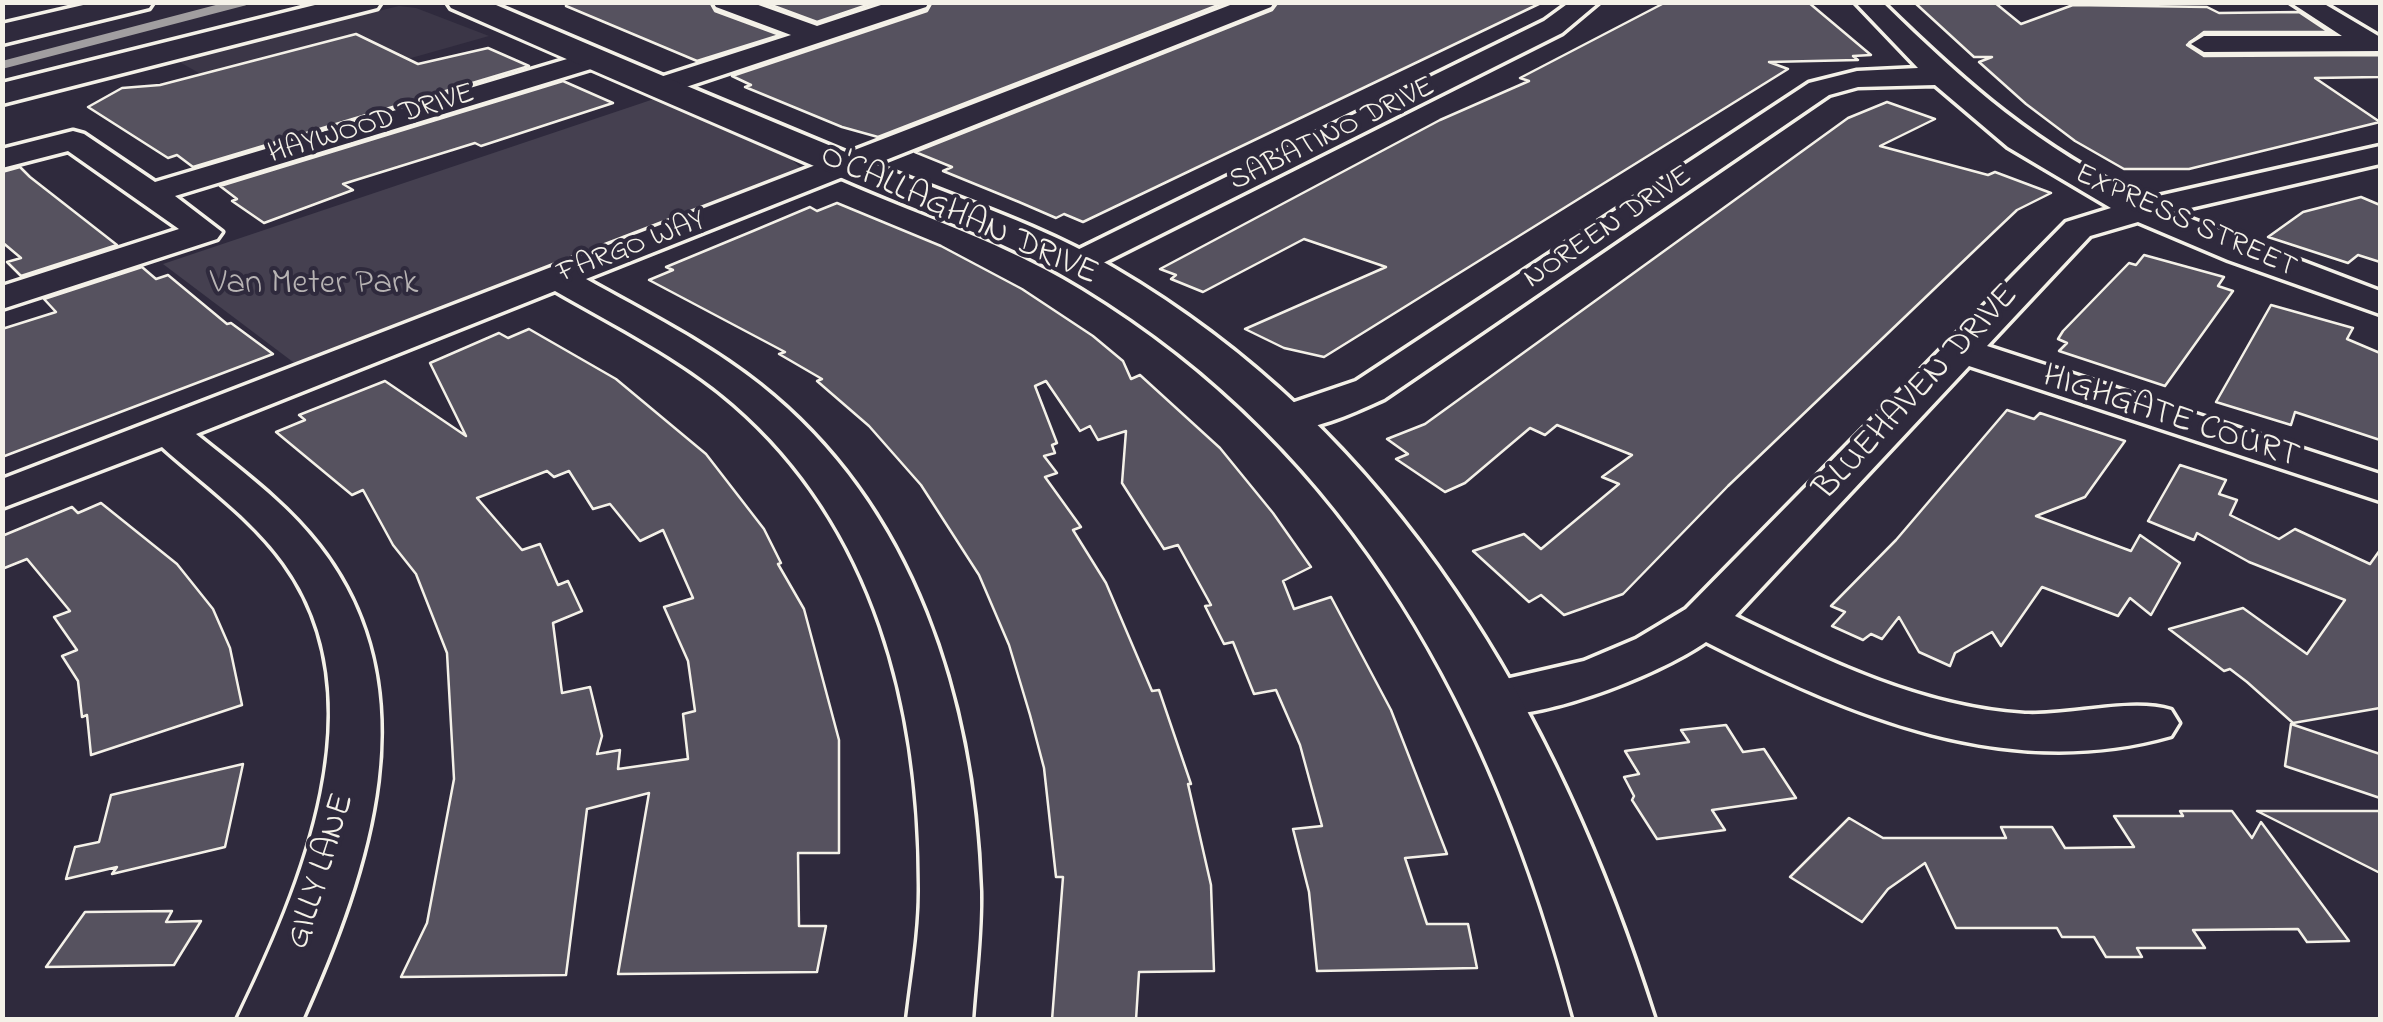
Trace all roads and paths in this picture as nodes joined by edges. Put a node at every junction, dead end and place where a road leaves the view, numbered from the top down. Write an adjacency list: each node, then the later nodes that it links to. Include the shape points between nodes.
1 (138, 2): 10 (street)
2 (366, 2): 17 (street)
3 (462, 2): 14 (street, O'CALLAGHAN DRIVE)
4 (726, 2): 11 (street)
5 (918, 2): 11 (street)
6 (1262, 2): 20 (street, FARGO WAY)
7 (1588, 2): 23 (street, SABATINO DRIVE, via 1553,27)
8 (1867, 2): 15 (street, EXPRESS STREET)
9 (2302, 2): 13 (street)
10 (2, 34)
11 (816, 35): 16 (street)
12 (2204, 44): 13 (street)
13 (2378, 46)
14 (594, 59): 16 (street, O'CALLAGHAN DRIVE); 21 (street, HAYWOOD DRIVE)
15 (1943, 76): 22 (street, EXPRESS STREET, via 2020,141); 28 (street, NOREEN DRIVE, via 1857,79 1819,89 1370,390)
16 (661, 86): 20 (street, O'CALLAGHAN DRIVE)
17 (2, 94)
18 (2380, 155): 22 (street, BLUEHAVEN DRIVE)
19 (2, 159): 21 (street, via 72,140)
20 (847, 166): 23 (street, O'CALLAGHAN DRIVE); 24 (street, FARGO WAY)
21 (149, 194): 25 (street, via 206,232)
22 (2142, 210): 26 (street, EXPRESS STREET); 27 (street, BLUEHAVEN DRIVE, via 2078,229)
23 (1075, 264): 28 (street, O'CALLAGHAN DRIVE, via 1164,319)
24 (557, 278): 29 (street, FARGO WAY); 36 (street, via 699,360 749,397 795,439 873,544 928,685 946,787 950,896)
25 (2, 298)
26 (2380, 303)
27 (1960, 350): 30 (street, HIGHGATE COURT); 32 (street, BLUEHAVEN DRIVE)
28 (1286, 419): 33 (street, O'CALLAGHAN DRIVE, via 1385,531)
29 (168, 430): 31 (street, FARGO WAY); 35 (street, GILLY LANE, via 286,536 318,577 340,624 353,679 356,741 347,813 324,894)
30 (2380, 488)
31 (2, 494)
32 (1703, 620): 33 (street, BLUEHAVEN DRIVE, via 1635,660 1564,688); 34 (street, via 1836,687 1964,726 2093,734)
33 (1490, 700): 37 (street, O'CALLAGHAN DRIVE, via 1555,841)
34 (2152, 723)
35 (269, 1020)
36 (939, 1020)
37 (1615, 1020)

